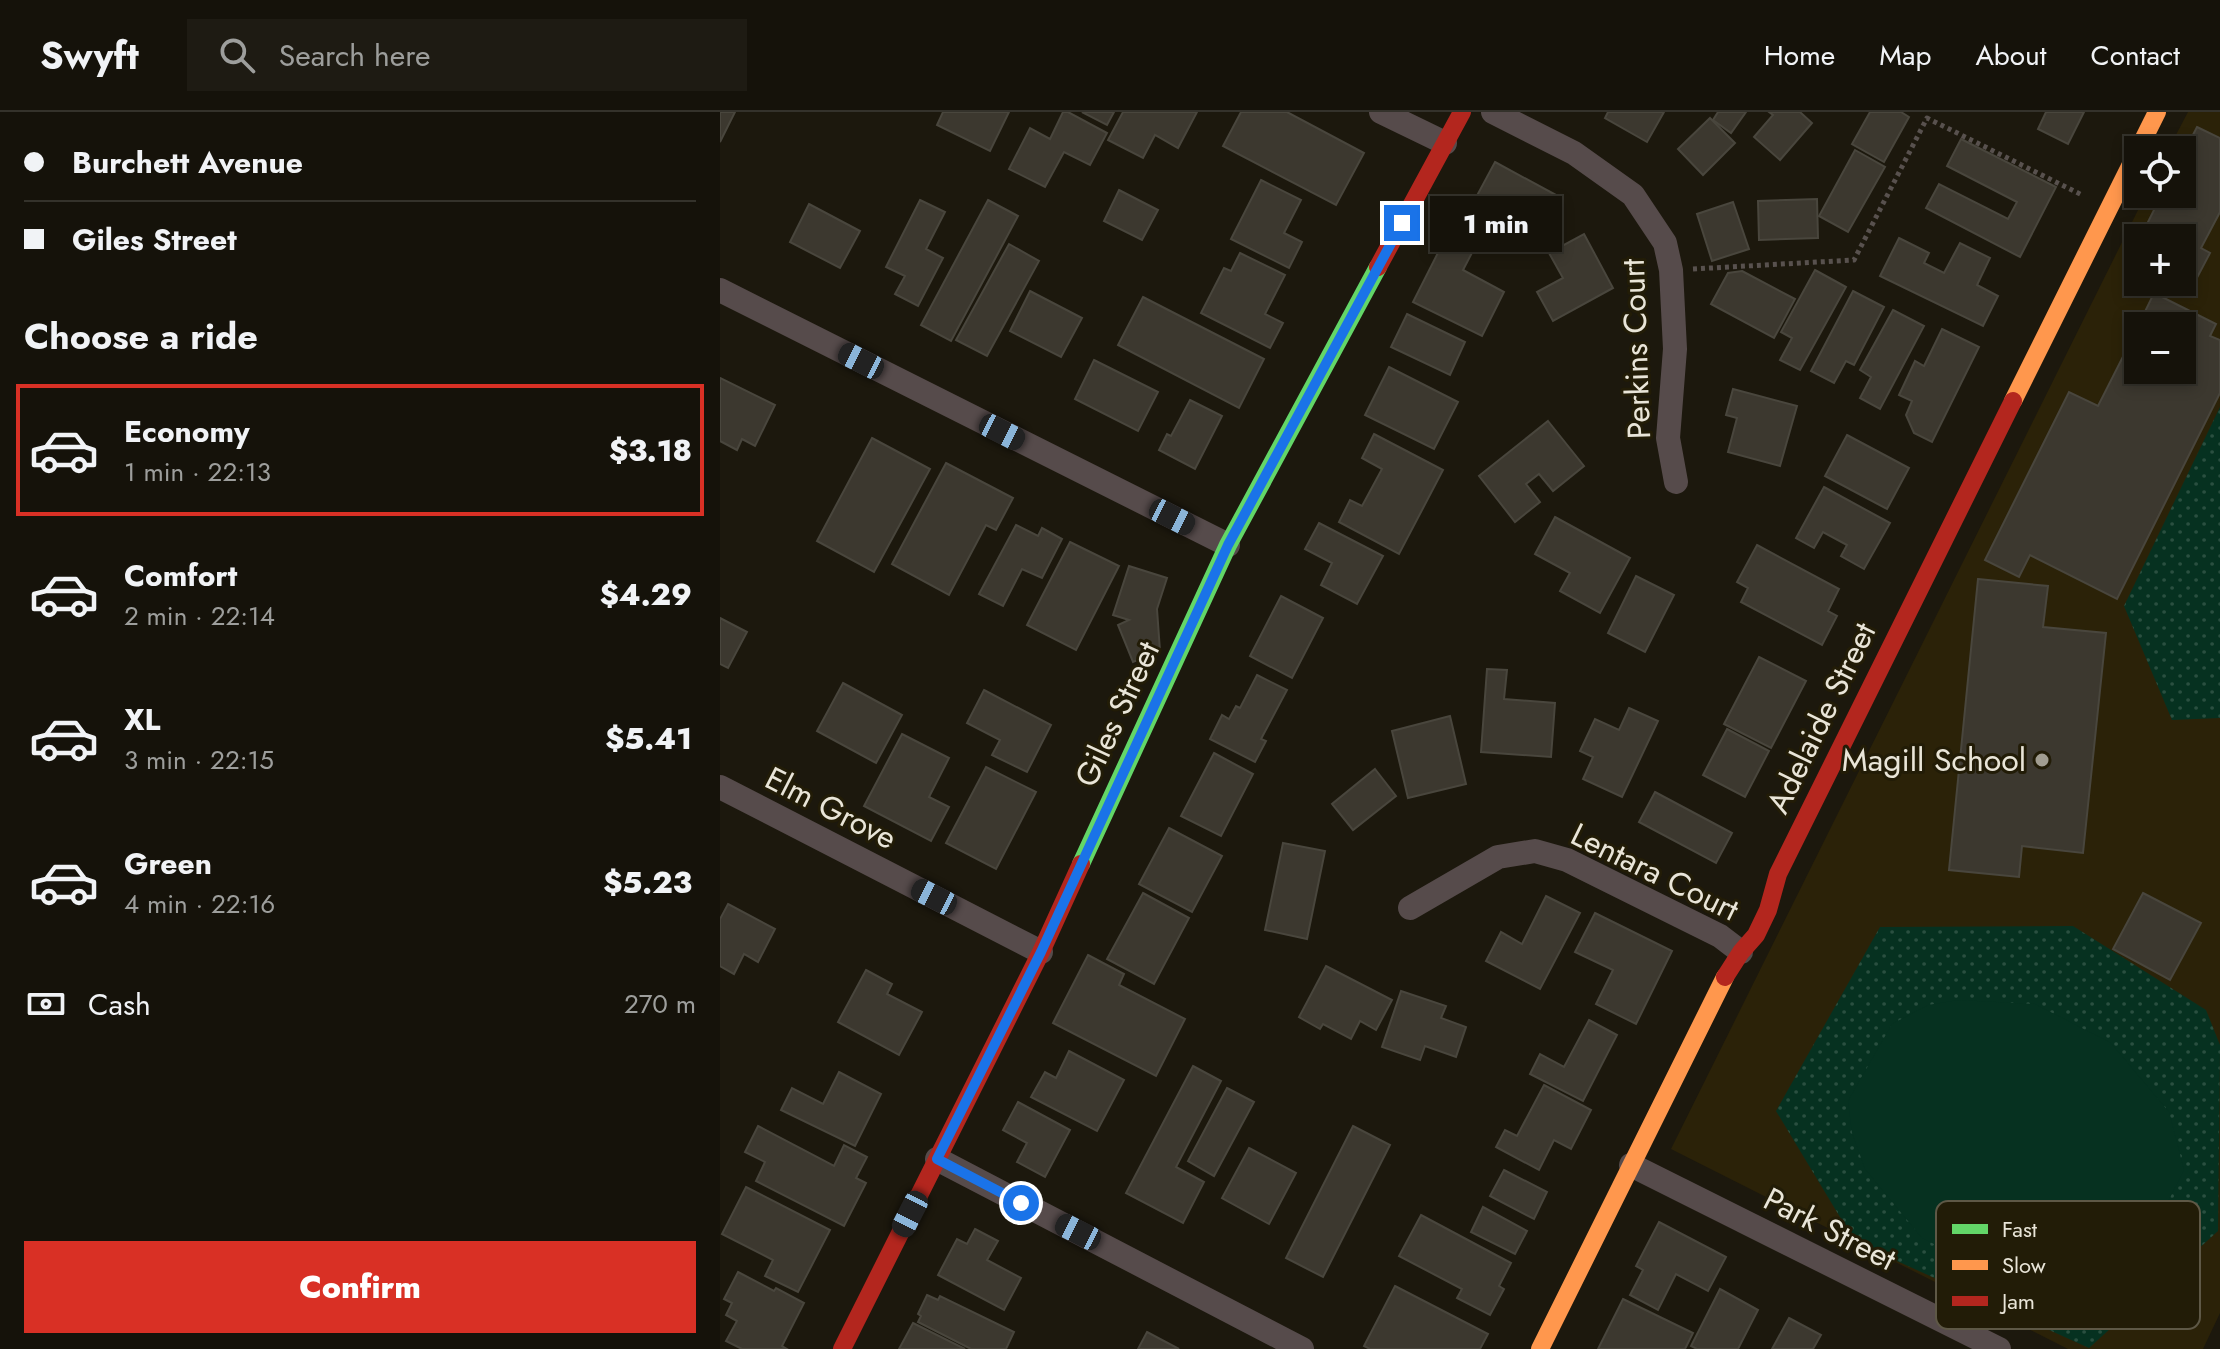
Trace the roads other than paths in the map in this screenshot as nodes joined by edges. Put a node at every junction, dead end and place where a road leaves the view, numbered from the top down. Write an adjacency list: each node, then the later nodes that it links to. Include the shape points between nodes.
1 (1381, 112): 5 (street)
2 (1462, 112): 5 (street, Giles Street)
3 (1493, 112): 7 (street, Perkins Court, via 1574,153 1633,195 1665,243 1675,349 1668,438)
4 (2157, 112): 12 (street, Adelaide Street, via 1778,874 1762,923)
5 (1445, 143): 8 (street, Giles Street)
6 (720, 290): 8 (street)
7 (1676, 482)
8 (1228, 545): 11 (street, Giles Street)
9 (720, 787): 11 (street, Elm Grove)
10 (1410, 908): 12 (street, Lentara Court, via 1498,857 1535,851 1567,860 1720,936)
11 (1041, 952): 13 (street, Giles Street)
12 (1741, 952): 14 (street, Adelaide Street)
13 (937, 1159): 17 (street, Giles Street); 18 (street)
14 (1631, 1165): 15 (street, Park Street); 19 (street, Adelaide Street)
15 (1936, 1318)
16 (1959, 1329): 20 (street, Park Street)
17 (842, 1349)
18 (1302, 1349)
19 (1540, 1349)
20 (1999, 1349)

